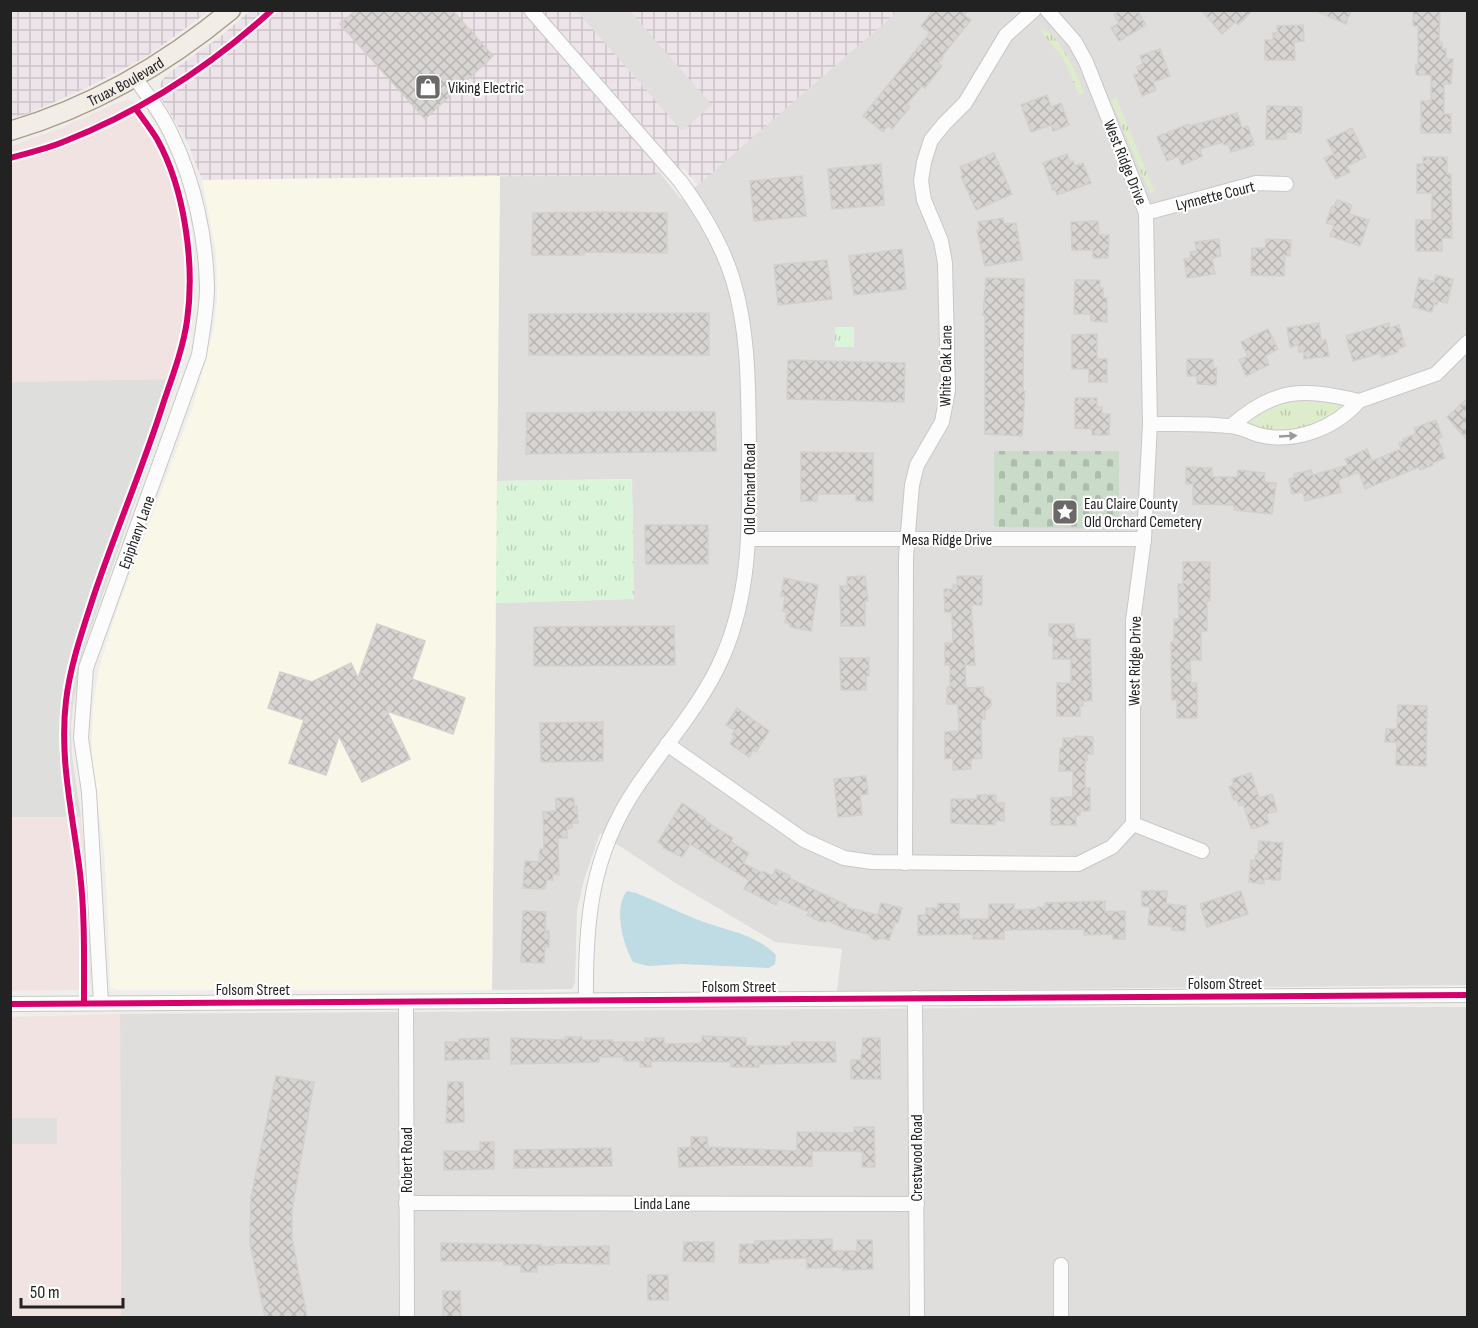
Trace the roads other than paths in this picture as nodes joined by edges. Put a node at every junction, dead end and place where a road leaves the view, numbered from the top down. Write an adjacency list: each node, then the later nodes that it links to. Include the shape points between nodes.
1 (231, 10): 5 (main road, Truax Boulevard)
2 (531, 10): 13 (street, Old Orchard Road, via 680,180 721,249 732,279 748,368)
3 (1034, 10): 14 (street, White Oak Lane, via 1006,35 965,103 931,140 924,162 924,200 945,263 948,390 942,422 917,465)
4 (1047, 10): 8 (street, West Ridge Drive, via 1075,42 1086,62)
5 (135, 78): 6 (main road, Truax Boulevard, via 78,106); 24 (street, Epiphany Lane, via 171,133 185,164 202,240 207,287 199,355 86,668 81,738 89,792)
6 (10, 131)
7 (1286, 184): 8 (street, Lynnette Court, via 1256,183)
8 (1146, 213): 11 (street, West Ridge Drive)
9 (1467, 342): 10 (street, via 1436,374)
10 (1359, 401): 12 (street, via 1303,392 1277,396 1251,409); 12 (street, one-way to 10, via 1262,435 1298,436 1336,421)
11 (1150, 424): 12 (street); 15 (street, West Ridge Drive)
12 (1231, 426)
13 (749, 539): 14 (street, Mesa Ridge Drive); 16 (street, Old Orchard Road, via 745,579 723,657)
14 (907, 539): 15 (street, Mesa Ridge Drive); 19 (street, White Oak Lane)
15 (1144, 539): 17 (street, West Ridge Drive, via 1133,621)
16 (667, 744): 19 (street, via 821,849 844,858); 22 (street, Old Orchard Road, via 625,807 602,860 588,922)
17 (1132, 824): 18 (street); 19 (street, via 1112,847 1078,864)
18 (1202, 851)
19 (905, 863)
20 (1467, 995): 21 (street, Folsom Street)
21 (915, 998): 22 (street, Folsom Street); 27 (street, Crestwood Road)
22 (586, 1000): 23 (street, Folsom Street)
23 (406, 1002): 24 (street, Folsom Street); 26 (street, Robert Road)
24 (101, 1003): 25 (street, Folsom Street)
25 (10, 1004)
26 (406, 1203): 27 (street, Linda Lane); 29 (street, Robert Road)
27 (917, 1204): 30 (street, Crestwood Road)
28 (1061, 1265): 31 (street)
29 (407, 1317)
30 (917, 1317)
31 (1061, 1317)

